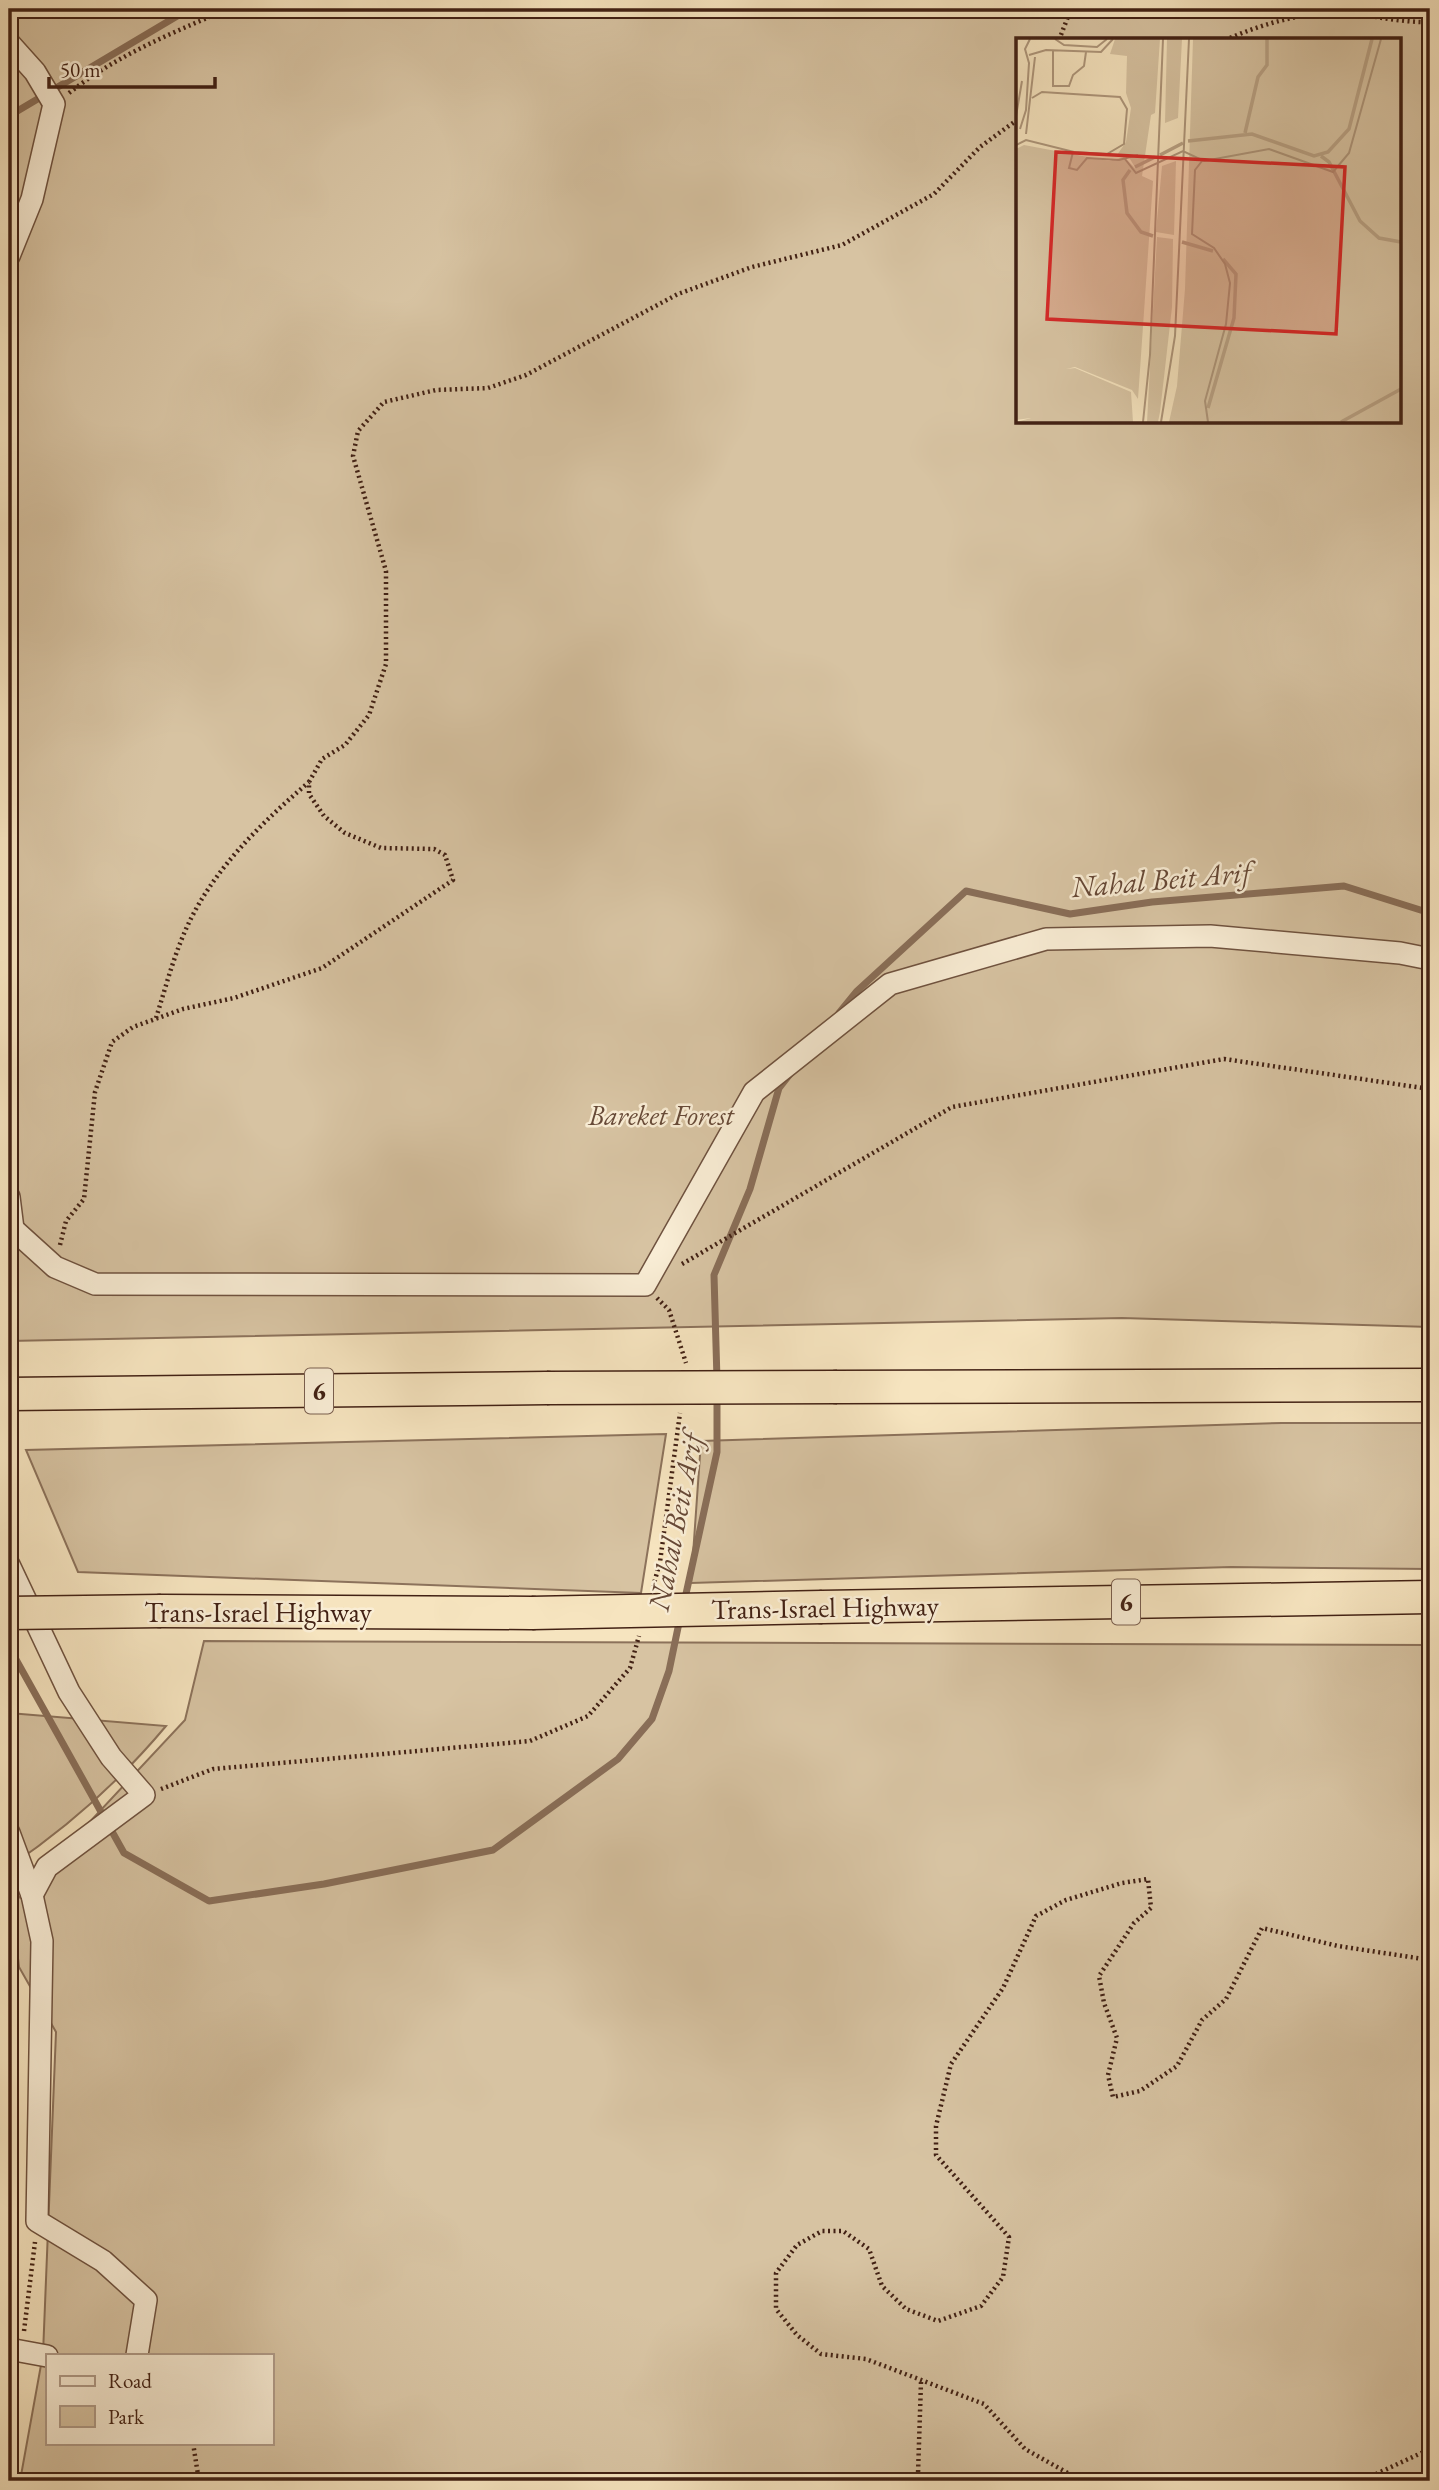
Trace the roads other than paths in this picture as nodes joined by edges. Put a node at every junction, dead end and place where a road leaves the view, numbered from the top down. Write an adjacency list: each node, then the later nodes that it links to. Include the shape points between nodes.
1 (9, 43): 2 (street, via 35,72 54,104 32,199)
2 (9, 256)
3 (1430, 959): 5 (street, via 1210,936 1046,939 890,984 754,1092 645,1285 95,1284 55,1267)
4 (9, 1197): 5 (street)
5 (11, 1234)
6 (1430, 1385): 7 (highway, 6, bridge)
7 (9, 1394)
8 (9, 1565): 12 (street, via 69,1692 144,1796 47,1867)
9 (1430, 1597): 10 (highway, Trans-Israel Highway / 6, bridge, via 532,1613)
10 (9, 1613)
11 (9, 1833): 12 (street)
12 (32, 1895): 14 (street, via 42,1941 37,2221 103,2261 146,2300)
13 (15, 2351): 15 (street)
14 (136, 2354)
15 (46, 2357)

